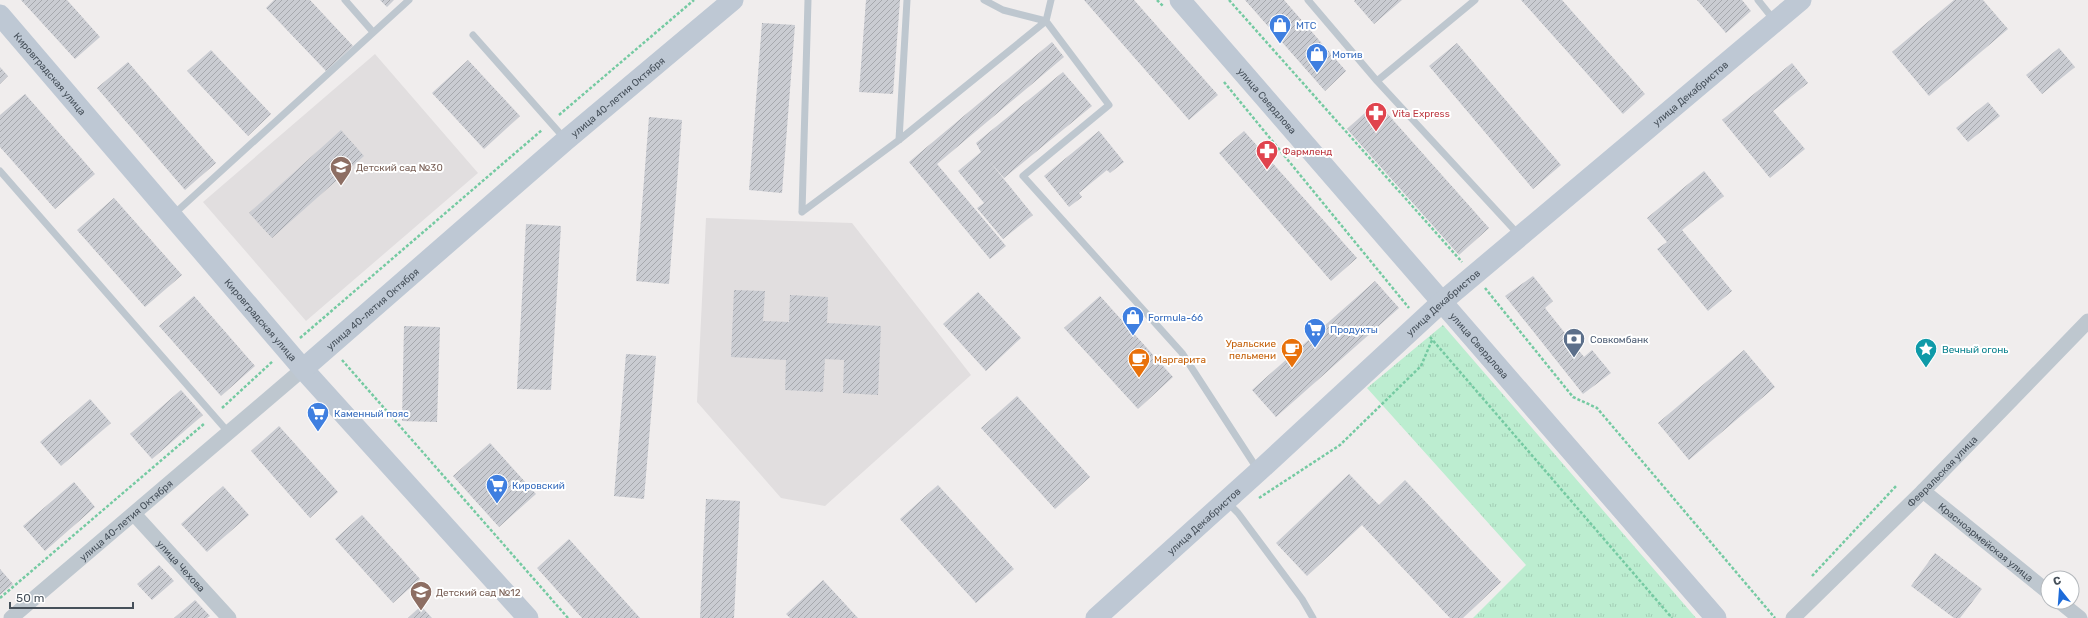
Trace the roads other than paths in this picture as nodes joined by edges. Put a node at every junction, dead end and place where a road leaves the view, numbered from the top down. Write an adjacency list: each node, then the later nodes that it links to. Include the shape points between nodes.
1 (345, 0): 16 (lane)
2 (409, 0): 16 (lane)
3 (733, 0): 19 (street, улица 40-летия Октября)
4 (808, 0): 20 (lane, via 802,212)
5 (907, 0): 20 (lane)
6 (984, 0): 14 (lane, via 1003,10)
7 (1051, 0): 14 (lane)
8 (1180, 0): 24 (street, улица Свердлова)
9 (1308, 0): 18 (lane)
10 (1475, 0): 18 (lane)
11 (1758, 0): 15 (lane)
12 (1801, 0): 15 (street, улица Декабристов)
13 (0, 15): 22 (street, Кировградская улица)
14 (1046, 21): 20 (lane); 28 (lane, via 1109,105 1023,176 1182,353)
15 (1776, 22): 23 (street, улица Декабристов)
16 (373, 32): 22 (lane)
17 (473, 35): 19 (lane)
18 (1377, 81): 23 (lane)
19 (566, 140): 26 (street, улица 40-летия Октября)
20 (898, 140)
21 (0, 171): 27 (lane)
22 (172, 216): 26 (street, Кировградская улица)
23 (1520, 236): 24 (street, улица Декабристов)
24 (1443, 301): 28 (street, улица Декабристов); 39 (street, улица Свердлова)
25 (2088, 321): 29 (street, Февральская улица)
26 (303, 369): 27 (street, улица 40-летия Октября); 36 (street, Кировградская улица)
27 (229, 433): 31 (street, улица 40-летия Октября)
28 (1259, 471): 30 (street, улица Декабристов)
29 (1923, 491): 32 (street, Красноармейская улица); 40 (street, Февральская улица)
30 (1232, 507): 37 (street, улица Декабристов); 38 (lane, via 1302,599)
31 (134, 514): 34 (street, улица 40-летия Октября); 35 (street, улица Чехова)
32 (2040, 586)
33 (2070, 610): 41 (street)
34 (11, 618)
35 (229, 618)
36 (528, 618)
37 (1096, 618)
38 (1313, 618)
39 (1716, 618)
40 (1793, 618)
41 (2080, 618)

